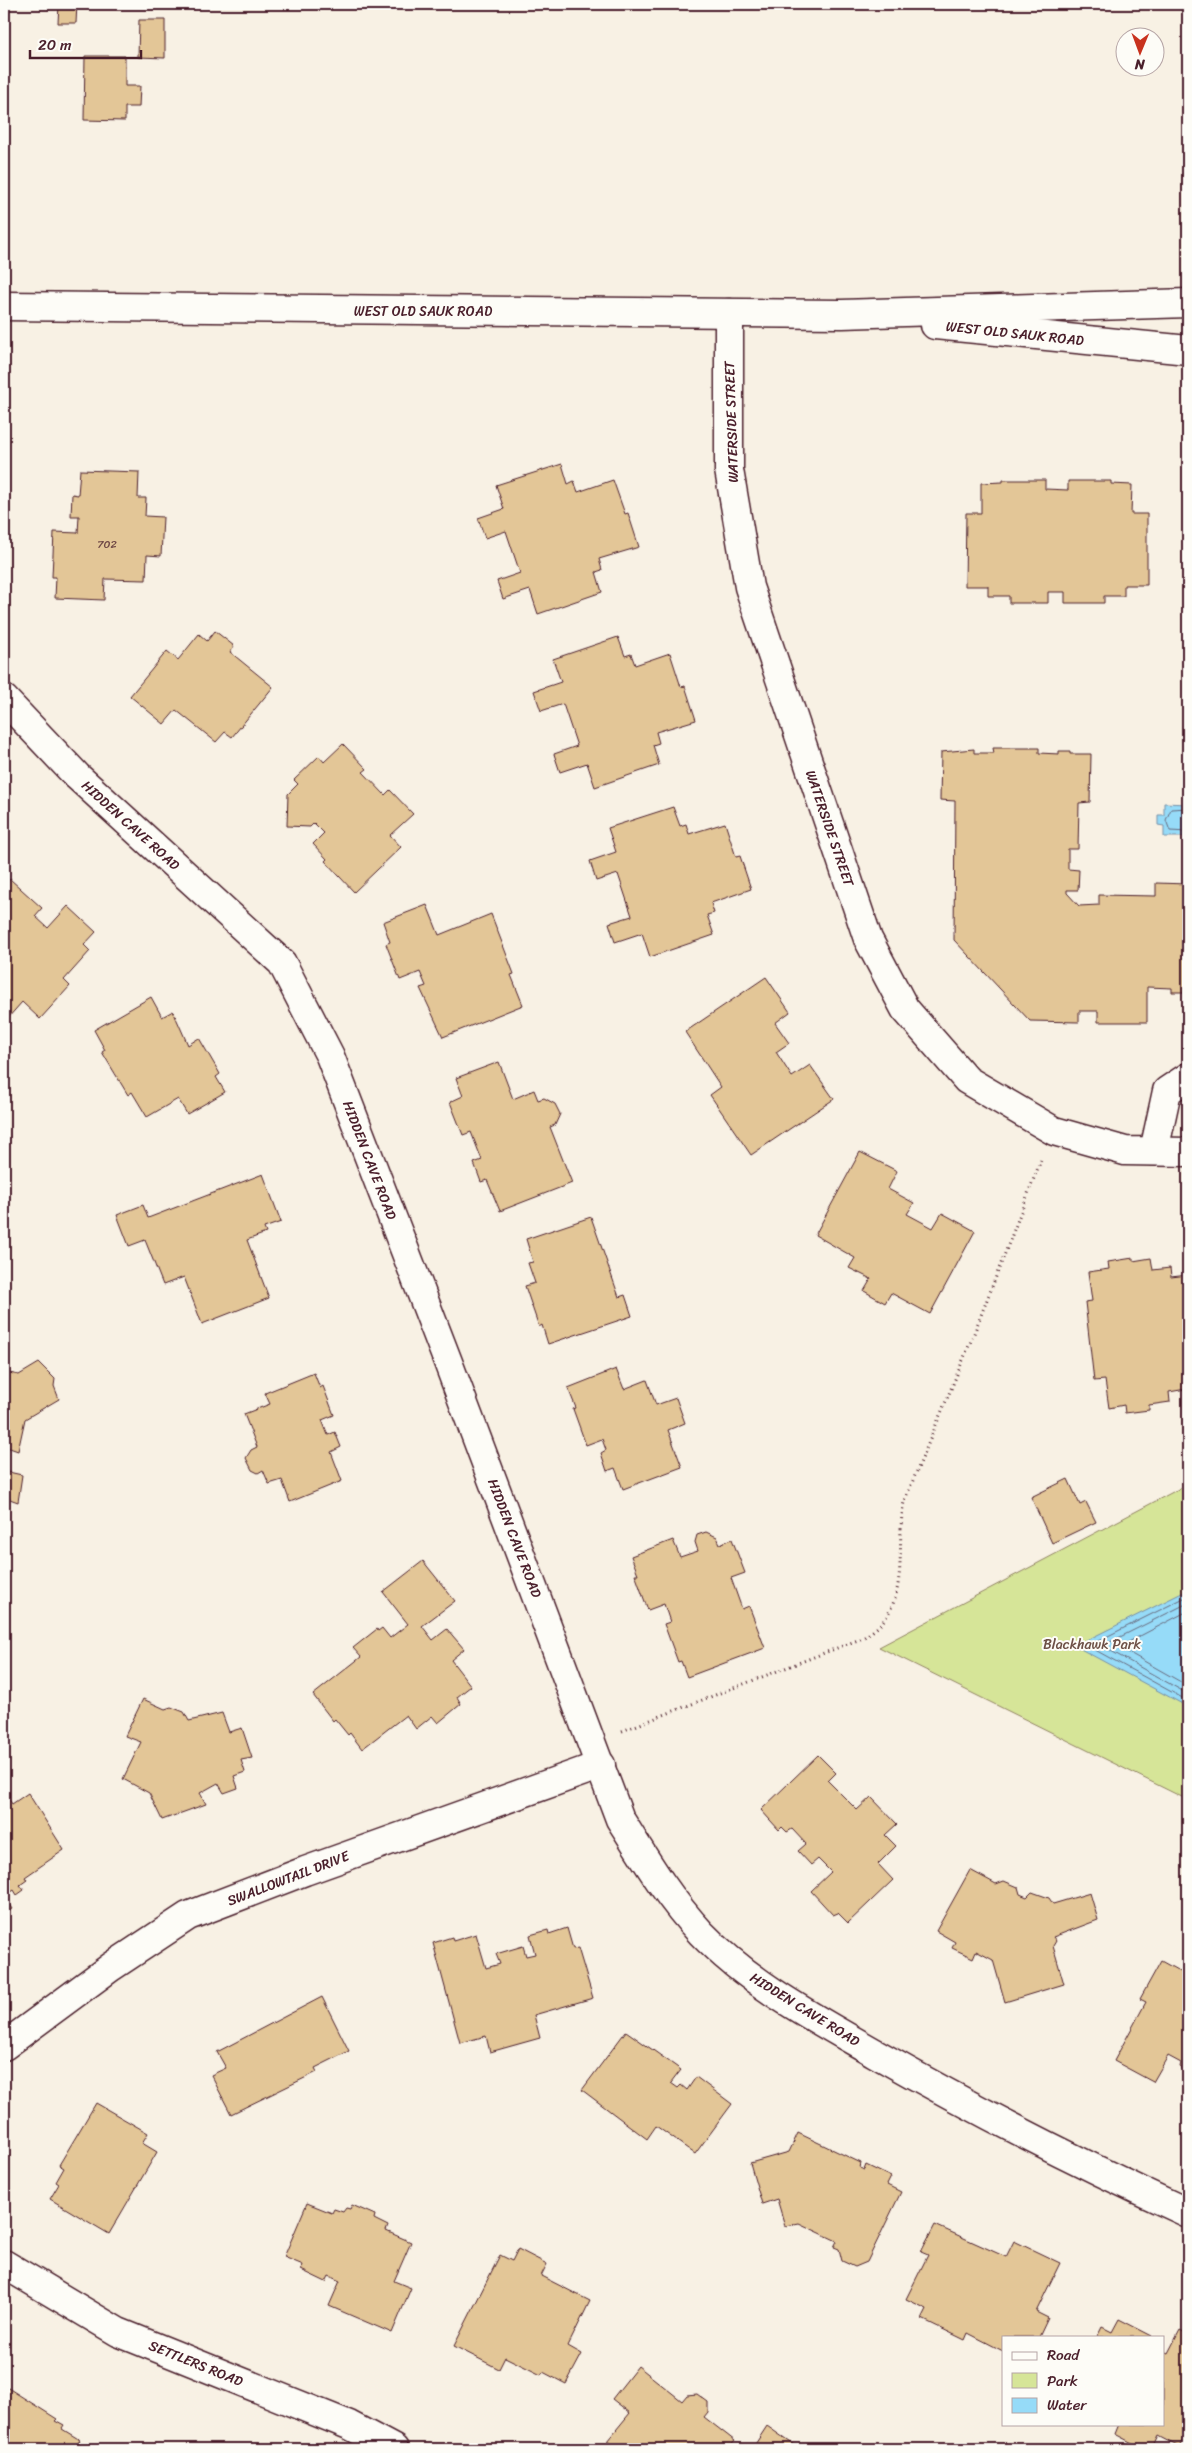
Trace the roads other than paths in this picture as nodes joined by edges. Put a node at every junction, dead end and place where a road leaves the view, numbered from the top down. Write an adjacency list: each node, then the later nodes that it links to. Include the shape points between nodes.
1 (1188, 302): 4 (street, WEST OLD SAUK ROAD)
2 (4, 306): 3 (street, WEST OLD SAUK ROAD)
3 (729, 313): 4 (street, WEST OLD SAUK ROAD); 8 (street, WATERSIDE STREET, via 729,470 749,587 868,939 905,1009 966,1080 1054,1132 1125,1151)
4 (842, 314): 5 (street, WEST OLD SAUK ROAD)
5 (1188, 350)
6 (4, 699): 10 (street, HIDDEN CAVE ROAD, via 77,776 282,963 330,1056)
7 (1188, 1077): 8 (street, via 1167,1091)
8 (1154, 1151): 9 (street, WATERSIDE STREET)
9 (1188, 1152)
10 (597, 1754): 11 (street, SWALLOWTAIL DRIVE, via 188,1916 111,1967); 12 (street, HIDDEN CAVE ROAD, via 620,1819 657,1880 702,1934 761,1985 945,2092 1080,2164)
11 (4, 2046)
12 (1188, 2213)
13 (4, 2264): 14 (street, SETTLERS ROAD, via 118,2332 349,2425)
14 (394, 2449)

